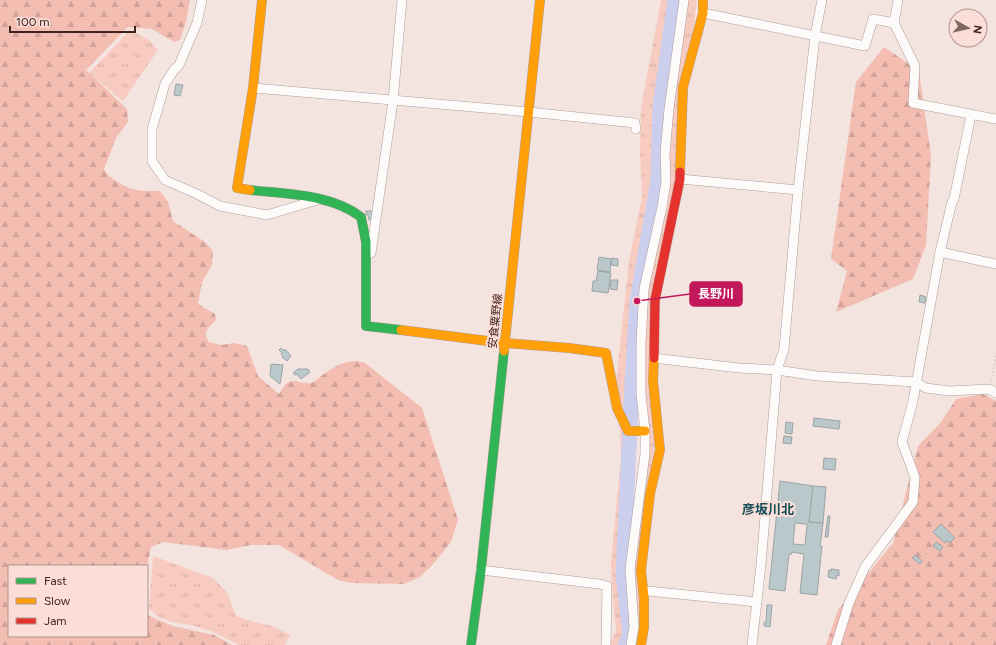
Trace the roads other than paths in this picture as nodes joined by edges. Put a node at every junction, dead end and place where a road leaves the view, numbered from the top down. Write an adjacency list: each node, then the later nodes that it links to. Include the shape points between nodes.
1 (202, 0): 20 (street, via 197,23 179,65 165,84 152,129 152,161 164,180 220,206 267,215)
2 (262, 0): 12 (street)
3 (402, 0): 13 (street)
4 (540, 0): 14 (street, 安食粟野線)
5 (684, 0): 29 (street, via 668,109 666,182 644,289 641,343)
6 (703, 0): 9 (street)
7 (822, 0): 11 (street)
8 (898, 0): 10 (street)
9 (703, 13): 11 (street); 18 (street, via 683,87)
10 (894, 23): 11 (street, via 873,19 866,46); 15 (street, via 915,66 913,103)
11 (815, 36): 19 (street)
12 (253, 88): 13 (street); 20 (street, via 237,188)
13 (393, 101): 14 (street); 23 (street)
14 (528, 112): 17 (street, via 635,123); 24 (street, 安食粟野線)
15 (971, 115): 16 (street); 21 (street)
16 (996, 119)
17 (636, 129)
18 (680, 179): 19 (street); 25 (street, via 655,300)
19 (798, 190): 26 (street, via 784,349)
20 (322, 199): 23 (street, via 348,208 361,217 366,242)
21 (940, 252): 22 (street); 27 (street)
22 (996, 264)
23 (365, 296): 24 (street, via 366,326)
24 (504, 343): 29 (street, via 606,353 617,408 628,431); 30 (street, 安食粟野線)
25 (653, 358): 26 (street); 36 (street, via 660,450 650,494 641,571 644,627)
26 (777, 370): 27 (street, via 817,376); 32 (street)
27 (916, 382): 28 (street, via 926,388 949,391); 38 (street, via 902,442 915,478 913,502 864,567)
28 (993, 391)
29 (643, 431): 35 (street, via 645,454 630,569 634,627)
30 (481, 570): 33 (street, via 607,586); 34 (street, 安食粟野線)
31 (648, 591): 32 (street)
32 (757, 602): 37 (street)
33 (609, 644)
34 (471, 645)
35 (631, 645)
36 (641, 645)
37 (752, 645)
38 (836, 645)

